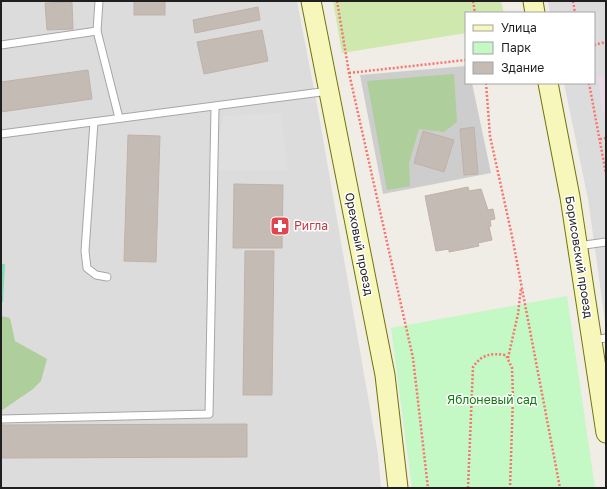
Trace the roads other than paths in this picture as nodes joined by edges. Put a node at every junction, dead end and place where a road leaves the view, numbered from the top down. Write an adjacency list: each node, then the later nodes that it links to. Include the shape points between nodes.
1 (99, 1): 5 (lane)
2 (311, 1): 8 (street, Ореховый проезд)
3 (533, 1): 4 (street)
4 (535, 12)
5 (97, 31): 6 (lane); 10 (lane)
6 (1, 45)
7 (548, 84): 14 (street, Борисовский проезд)
8 (329, 91): 9 (lane); 19 (street, Ореховый проезд, via 385,374)
9 (215, 108): 10 (lane); 17 (lane, via 209,414)
10 (119, 118): 11 (lane)
11 (94, 122): 12 (lane); 15 (lane, via 85,251 87,268 96,275)
12 (1, 134)
13 (606, 242): 14 (lane)
14 (578, 246): 16 (street, Борисовский проезд)
15 (107, 277)
16 (599, 339): 18 (street, Борисовский проезд)
17 (1, 420)
18 (606, 433)
19 (398, 488)

